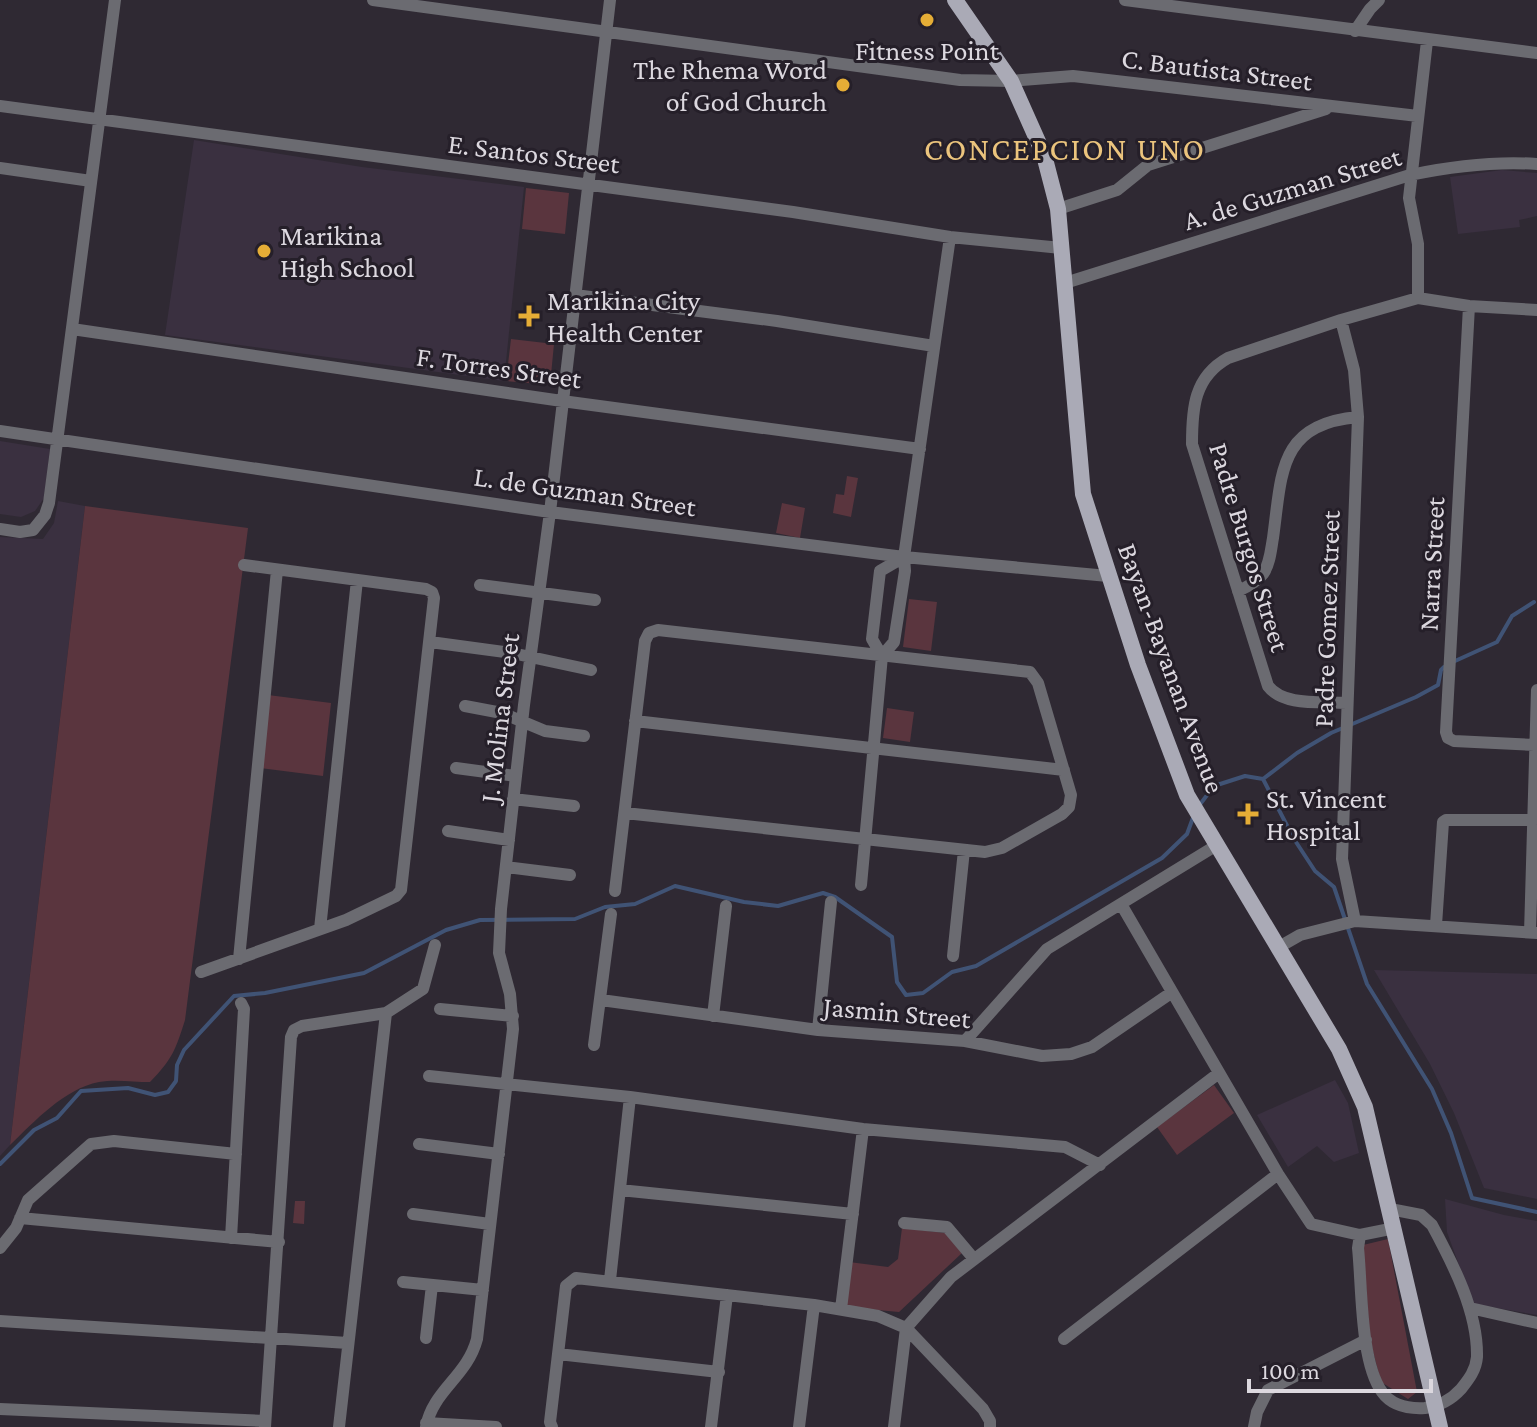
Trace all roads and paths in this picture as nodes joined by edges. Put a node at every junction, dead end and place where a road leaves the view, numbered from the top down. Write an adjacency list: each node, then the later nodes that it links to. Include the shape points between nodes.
1 (115, 0): 15 (street)
2 (373, 0): 7 (street, C. Bautista Street)
3 (610, 0): 7 (street, J. Molina Street)
4 (955, 0): 11 (main road, Bayan-Bayanan Avenue)
5 (1125, 0): 8 (street)
6 (1379, 0): 8 (street)
7 (606, 30): 11 (street, C. Bautista Street, via 960,80); 20 (street, J. Molina Street)
8 (1355, 31): 9 (street)
9 (1427, 41): 10 (street); 14 (street)
10 (1535, 52)
11 (1011, 81): 13 (street, C. Bautista Street, via 1073,76); 21 (main road, Bayan-Bayanan Avenue, via 1044,155)
12 (0, 106): 15 (street, E. Santos Street)
13 (1330, 107): 14 (street, C. Bautista Street); 21 (street, via 1148,165 1117,190)
14 (1418, 116): 18 (street)
15 (99, 119): 19 (street); 20 (street, E. Santos Street)
16 (1537, 164): 18 (street, A. de Guzman Street, via 1457,165)
17 (0, 168): 19 (street)
18 (1410, 175): 24 (street, A. de Guzman Street); 26 (street)
19 (91, 181): 30 (street)
20 (587, 184): 22 (street, E. Santos Street); 25 (street, J. Molina Street)
21 (1058, 209): 23 (main road, Bayan-Bayanan Avenue)
22 (950, 237): 23 (street, E. Santos Street); 31 (street)
23 (1061, 248): 24 (main road, Bayan-Bayanan Avenue)
24 (1065, 283): 42 (main road, Bayan-Bayanan Avenue, via 1079,470)
25 (575, 295): 31 (street); 32 (street, J. Molina Street)
26 (1418, 298): 27 (street); 29 (street, Padre Burgos Street)
27 (1469, 306): 28 (street); 58 (street, Narra Street, via 1446,732 1454,741)
28 (1537, 310)
29 (1341, 320): 33 (street, Padre Gomez Street, via 1354,370); 45 (street, Padre Burgos Street, via 1228,358 1200,385 1192,407 1192,444)
30 (72, 329): 32 (street, F. Torres Street); 35 (street)
31 (934, 346): 36 (street)
32 (562, 401): 36 (street, F. Torres Street); 37 (street, J. Molina Street)
33 (1358, 417): 45 (street, via 1325,422 1292,448 1264,573); 53 (street, Padre Gomez Street)
34 (0, 431): 35 (street, L. de Guzman Street)
35 (57, 439): 37 (street, L. de Guzman Street); 38 (street, via 45,515 33,530)
36 (920, 449): 39 (street)
37 (550, 512): 39 (street, L. de Guzman Street); 46 (street, J. Molina Street)
38 (0, 529)
39 (904, 557): 42 (street, L. de Guzman Street); 49 (street, via 894,642); 49 (street, via 880,571 872,639)
40 (244, 565): 41 (street)
41 (277, 570): 43 (street); 87 (street)
42 (1108, 576): 70 (main road, Bayan-Bayanan Avenue, via 1187,795)
43 (357, 580): 48 (street, via 432,592); 82 (street)
44 (480, 585): 46 (street)
45 (1238, 591): 53 (street, Padre Burgos Street, via 1275,695)
46 (538, 592): 47 (street); 50 (street, J. Molina Street)
47 (595, 600)
48 (430, 642): 50 (street); 82 (street, via 401,890)
49 (882, 656): 56 (street, via 658,630 645,641); 59 (street); 61 (street, via 1030,672)
50 (532, 658): 51 (street); 55 (street, J. Molina Street)
51 (591, 670)
52 (1537, 690): 58 (street)
53 (1347, 703): 80 (street, Padre Gomez Street, via 1342,859)
54 (465, 706): 55 (street)
55 (522, 721): 57 (street, via 545,731); 62 (street, J. Molina Street)
56 (635, 721): 59 (street); 65 (street)
57 (584, 736)
58 (1534, 745): 66 (street)
59 (875, 749): 61 (street); 68 (street)
60 (456, 768): 62 (street)
61 (1064, 770): 71 (street, via 1071,795 1062,814 994,851)
62 (516, 776): 63 (street, J. Molina Street)
63 (513, 799): 64 (street); 69 (street, J. Molina Street)
64 (574, 806)
65 (625, 813): 68 (street); 75 (street)
66 (1533, 820): 81 (street, via 1443,822); 83 (street)
67 (448, 831): 69 (street)
68 (865, 838): 71 (street); 74 (street)
69 (509, 840): 72 (street, J. Molina Street)
70 (1217, 845): 77 (street); 85 (main road, Bayan-Bayanan Avenue)
71 (964, 850): 86 (street)
72 (506, 867): 73 (street); 94 (street, J. Molina Street, via 499,953)
73 (570, 875)
74 (861, 885)
75 (615, 891)
76 (831, 902): 96 (street)
77 (1121, 904): 89 (street); 97 (street, via 1047,949)
78 (726, 906): 95 (street)
79 (611, 914): 90 (street)
80 (1349, 922): 81 (street); 85 (street, via 1300,935)
81 (1436, 925): 83 (street)
82 (320, 929): 87 (street)
83 (1534, 933)
84 (435, 945): 93 (street, via 423,989)
85 (1279, 947): 110 (main road, Bayan-Bayanan Avenue, via 1357,1089)
86 (953, 956)
87 (239, 959): 88 (street)
88 (201, 972)
89 (1171, 993): 97 (street, Jasmin Street, via 1092,1047 1071,1054 1042,1056); 99 (street)
90 (601, 1000): 95 (street, Jasmin Street); 98 (street)
91 (241, 1003): 105 (street)
92 (440, 1009): 94 (street)
93 (386, 1013): 119 (street, via 294,1030); 137 (street)
94 (513, 1016): 101 (street, J. Molina Street)
95 (713, 1016): 96 (street, Jasmin Street)
96 (818, 1030): 97 (street, Jasmin Street)
97 (965, 1041)
98 (594, 1045)
99 (1219, 1073): 107 (street); 108 (street)
100 (429, 1076): 101 (street)
101 (506, 1085): 102 (street); 106 (street, J. Molina Street)
102 (630, 1097): 103 (street); 109 (street)
103 (863, 1129): 107 (street, via 1065,1147); 112 (street)
104 (419, 1144): 106 (street)
105 (236, 1154): 113 (street, via 95,1143 28,1200); 118 (street)
106 (499, 1154): 115 (street, J. Molina Street)
107 (1100, 1165): 121 (street)
108 (1278, 1174): 117 (street, via 1311,1224); 135 (street)
109 (620, 1190): 112 (street); 122 (street)
110 (1390, 1209): 116 (main road, Bayan-Bayanan Avenue); 128 (street, via 1421,1215 1432,1225)
111 (413, 1214): 115 (street)
112 (853, 1214): 129 (street)
113 (20, 1218): 118 (street); 120 (street)
114 (904, 1223): 121 (street, via 947,1227)
115 (490, 1224): 125 (street, J. Molina Street)
116 (1395, 1228): 117 (street); 140 (main road, Bayan-Bayanan Avenue)
117 (1360, 1235): 136 (street)
118 (231, 1238): 119 (street)
119 (279, 1242): 133 (street)
120 (0, 1248)
121 (974, 1259): 132 (street)
122 (610, 1280): 126 (street); 138 (street, via 569,1281)
123 (403, 1282): 124 (street)
124 (432, 1285): 125 (street); 134 (street)
125 (483, 1290): 143 (street, J. Molina Street, via 473,1355 436,1402)
126 (727, 1295): 127 (street); 139 (street)
127 (814, 1305): 129 (street); 148 (street)
128 (1470, 1308): 131 (street); 140 (street, via 1477,1358 1472,1376 1453,1398)
129 (841, 1309): 132 (street)
130 (0, 1321): 133 (street)
131 (1537, 1323)
132 (906, 1328): 149 (street); 150 (street, via 983,1409)
133 (270, 1338): 137 (street); 142 (street)
134 (426, 1338)
135 (1064, 1339)
136 (1366, 1340): 140 (street, via 1381,1391 1397,1405); 151 (street, via 1268,1390)
137 (348, 1343): 144 (street)
138 (558, 1354): 139 (street); 146 (street)
139 (719, 1372): 147 (street)
140 (1435, 1407): 152 (main road, Bayan-Bayanan Avenue)
141 (0, 1409): 142 (street)
142 (265, 1424)
143 (426, 1425): 145 (street)
144 (339, 1427)
145 (496, 1427)
146 (552, 1427)
147 (711, 1427)
148 (799, 1427)
149 (894, 1427)
150 (990, 1427)
151 (1254, 1427)
152 (1440, 1427)

